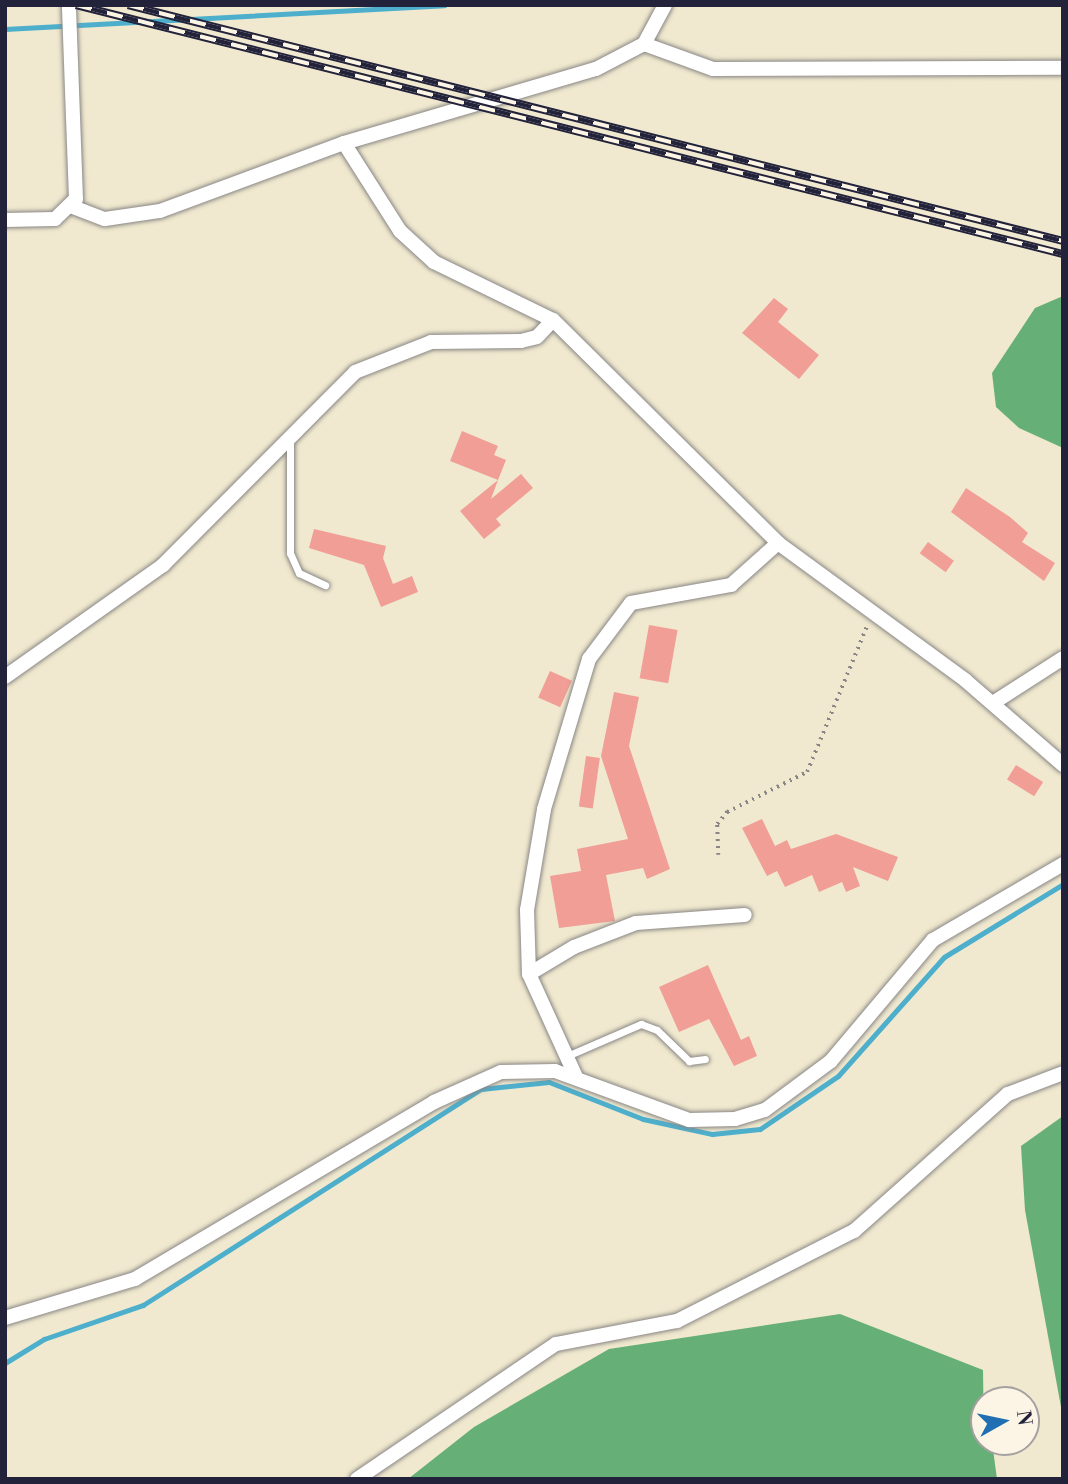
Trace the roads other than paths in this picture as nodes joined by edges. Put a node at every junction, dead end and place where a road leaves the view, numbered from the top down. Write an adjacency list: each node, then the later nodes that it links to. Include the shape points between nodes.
1 (69, 5): 6 (street, via 79,186)
2 (665, 5): 3 (street)
3 (644, 44): 4 (street, via 713,69); 5 (street, via 596,69)
4 (1063, 68)
5 (344, 143): 6 (street, via 160,211 105,219); 8 (street, via 386,212 434,262)
6 (73, 207): 7 (street, via 55,219)
7 (5, 220)
8 (553, 320): 9 (street, via 537,337 521,341 457,338 377,360 355,372); 10 (street)
9 (290, 435): 11 (lane, via 290,554 299,573); 13 (street, via 163,565)
10 (778, 543): 14 (street); 18 (street, via 731,585 631,603 589,659 544,809 527,911)
11 (325, 584)
12 (1063, 658): 14 (street)
13 (5, 677)
14 (993, 703): 15 (street)
15 (1063, 765)
16 (1063, 864): 22 (street, via 933,940 831,1061 765,1110 689,1120)
17 (745, 915): 18 (street, via 636,923 574,947)
18 (528, 974): 19 (street)
19 (567, 1056): 20 (lane, via 641,1024 657,1030 689,1061); 22 (street)
20 (705, 1059)
21 (1063, 1073): 24 (street, via 1008,1094 854,1231 677,1321 556,1344)
22 (576, 1077): 23 (street, via 536,1068 482,1077 135,1279)
23 (5, 1318)
24 (357, 1479)

